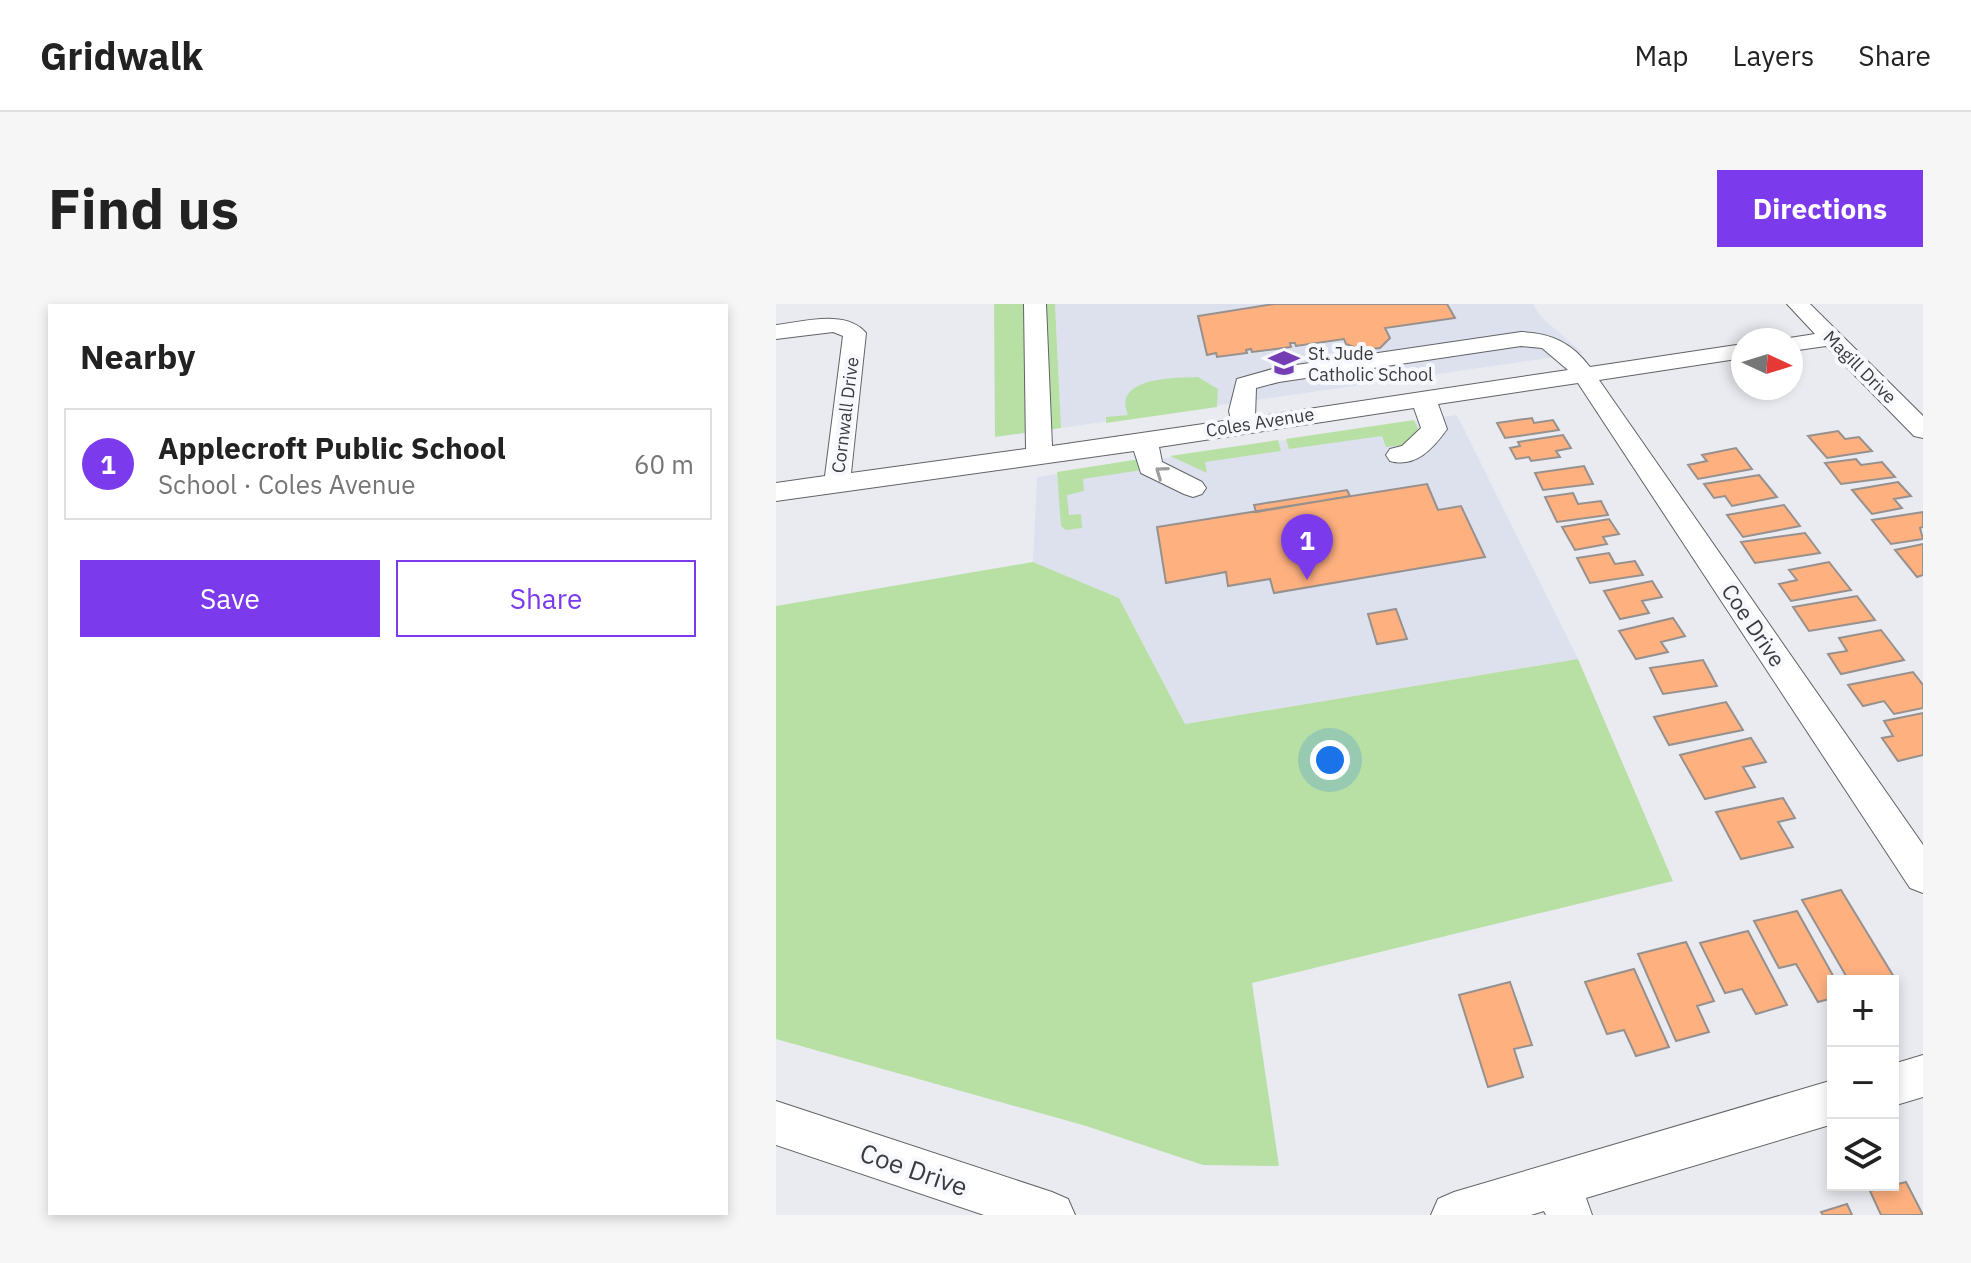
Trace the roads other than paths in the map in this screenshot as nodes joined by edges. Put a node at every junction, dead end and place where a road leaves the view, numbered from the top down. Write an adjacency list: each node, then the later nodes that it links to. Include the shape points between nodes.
1 (1035, 304): 12 (street)
2 (1798, 304): 4 (street, Magill Drive)
3 (776, 332): 14 (street, Cornwall Drive, via 835,325 855,333)
4 (1831, 338): 5 (street); 10 (street, Magill Drive)
5 (1803, 342)
6 (1731, 353): 7 (street, Coles Avenue)
7 (1584, 375): 8 (street, Coles Avenue); 9 (street, Coe Drive, via 1573,359 1545,338 1276,375 1245,384); 17 (street, Coe Drive)
8 (1423, 398): 9 (street, Coles Avenue); 13 (street, via 1434,429 1410,453)
9 (1244, 424): 11 (street, Coles Avenue)
10 (1923, 430)
11 (1145, 441): 12 (street, Coles Avenue); 15 (street, one-way to 11, via 1150,467)
12 (1039, 455): 14 (street, Coles Avenue)
13 (1399, 455)
14 (837, 483): 16 (street, Coles Avenue)
15 (1193, 488)
16 (776, 492)
17 (1923, 876)
18 (1923, 1076): 19 (street)
19 (1899, 1083)
20 (1827, 1104): 22 (street)
21 (776, 1123): 23 (street, Coe Drive)
22 (1563, 1199): 24 (street)
23 (1052, 1215)
24 (1454, 1215)

